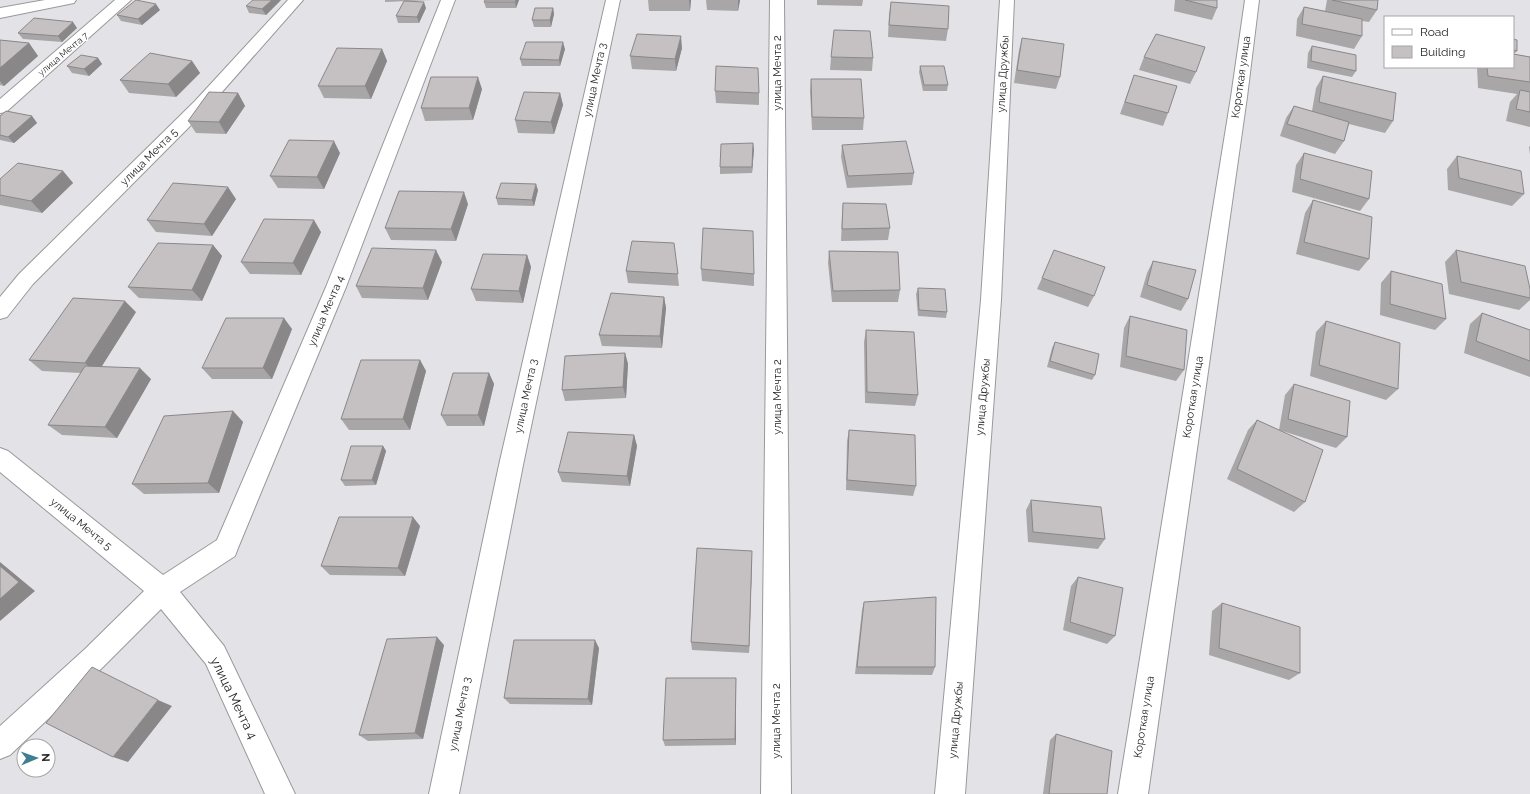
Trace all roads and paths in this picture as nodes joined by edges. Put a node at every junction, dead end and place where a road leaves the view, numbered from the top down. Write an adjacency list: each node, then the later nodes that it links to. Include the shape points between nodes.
1 (69, 0): 9 (street)
2 (124, 0): 10 (street, улица Мечта 7)
3 (296, 0): 11 (street, улица Мечта 5, via 201,105 26,278)
4 (448, 0): 13 (street, улица Мечта 4, via 336,287 226,548)
5 (613, 0): 16 (street, улица Мечта 3, via 511,465)
6 (777, 0): 17 (street, улица Мечта 2)
7 (1007, 0): 18 (street, улица Дружбы, via 991,300)
8 (1252, 0): 19 (street, Короткая улица)
9 (0, 13)
10 (0, 108)
11 (0, 311)
12 (0, 458): 13 (street, улица Мечта 5)
13 (162, 590): 14 (street, улица Мечта 4, via 94,658); 15 (street, улица Мечта 4, via 215,655)
14 (0, 745)
15 (280, 794)
16 (444, 794)
17 (776, 794)
18 (950, 794)
19 (1132, 794)

